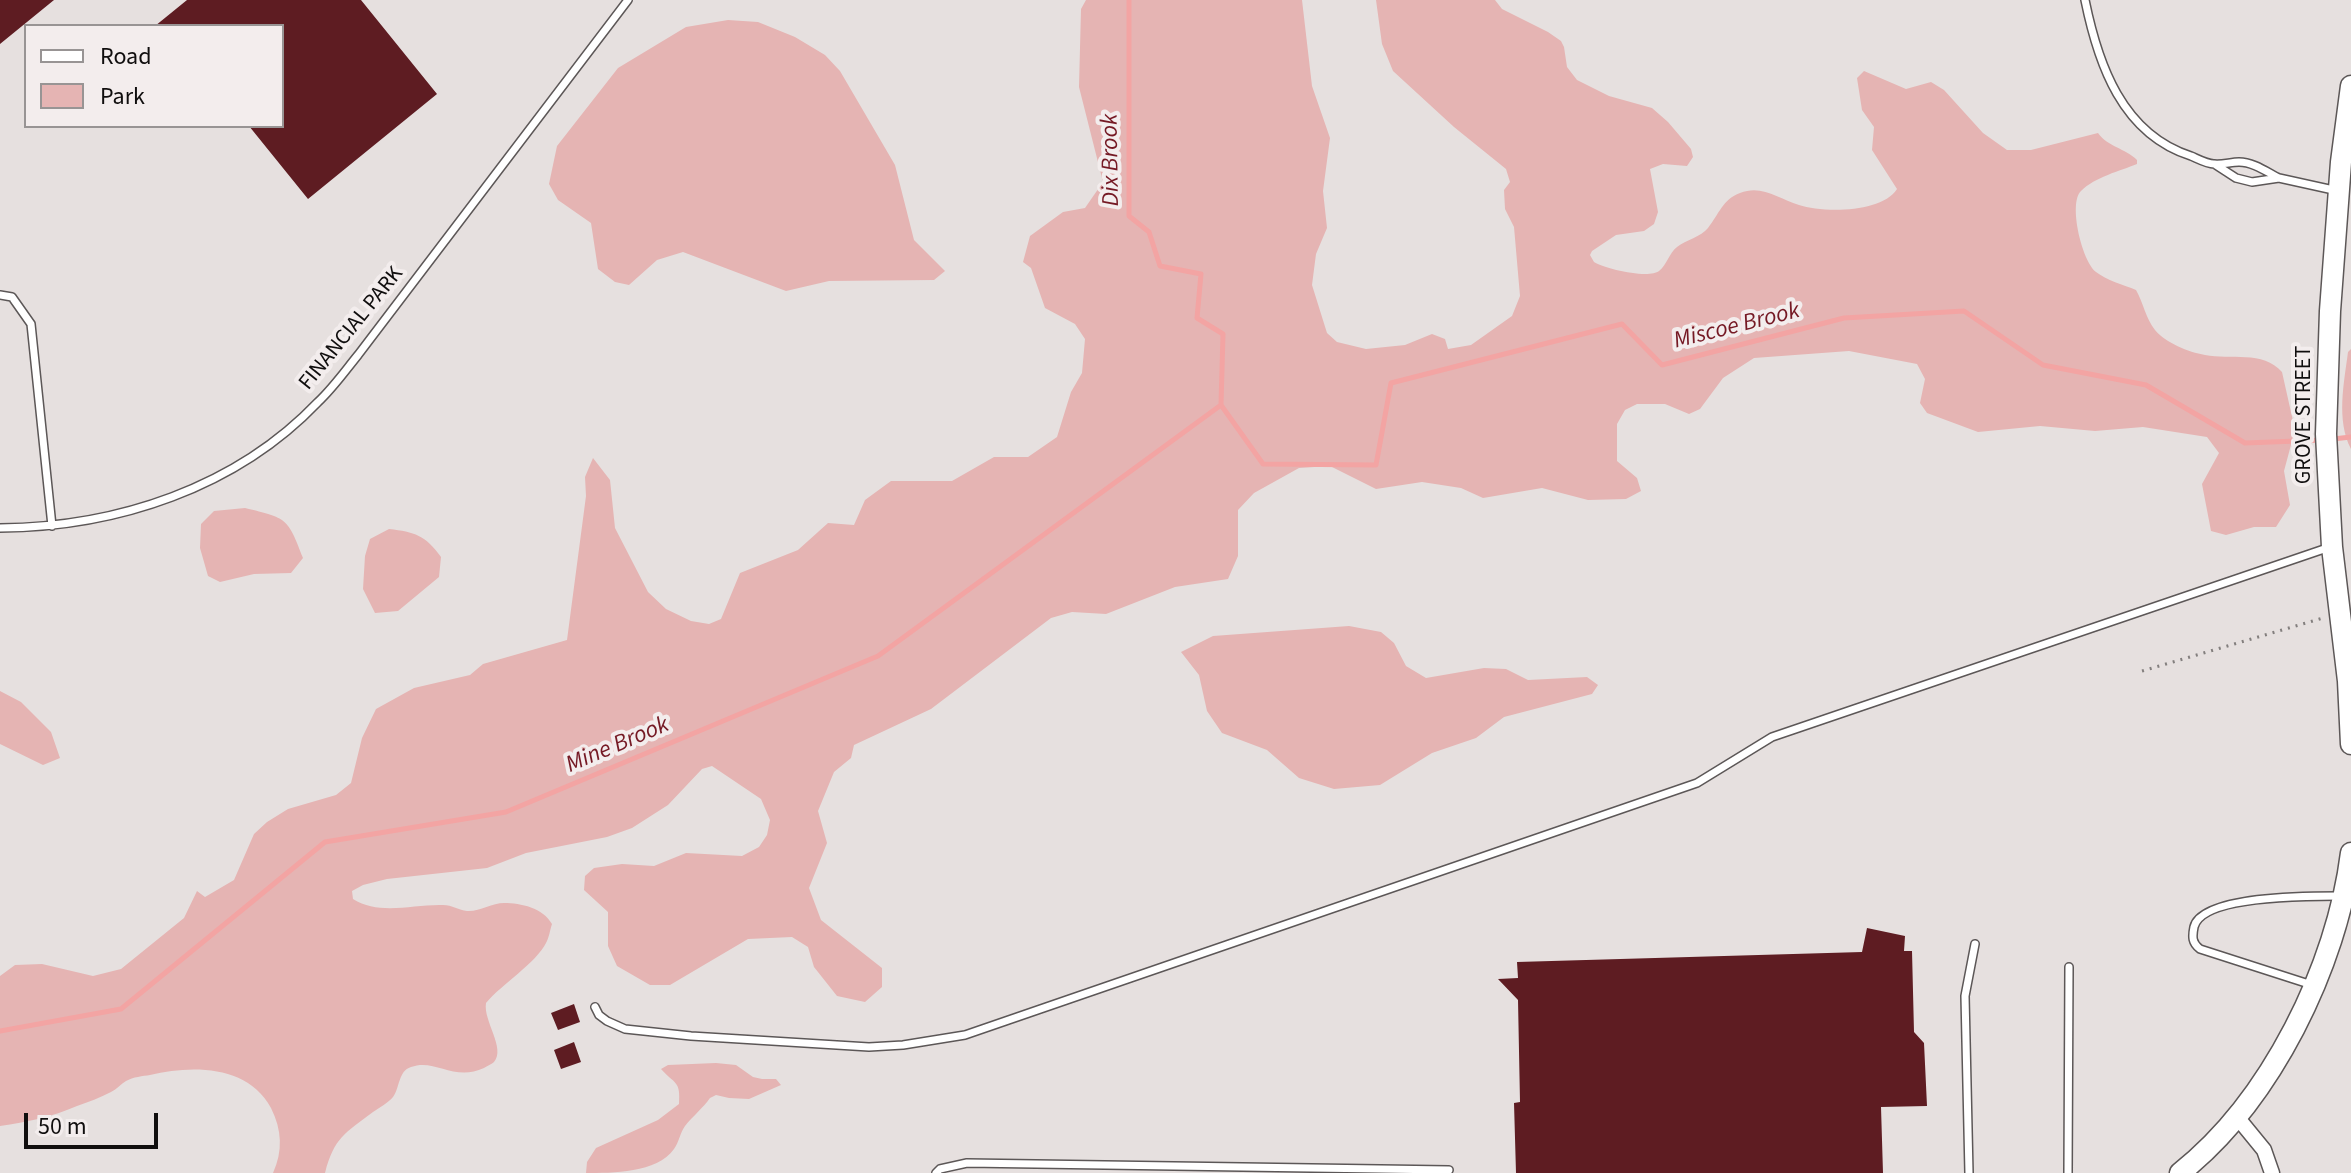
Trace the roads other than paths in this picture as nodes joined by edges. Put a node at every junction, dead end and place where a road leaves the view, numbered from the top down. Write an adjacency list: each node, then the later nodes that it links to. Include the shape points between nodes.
1 (628, 0): 8 (lane, FINANCIAL PARK, via 358,355 309,411 268,445 192,489 111,516)
2 (2085, 0): 4 (lane, via 2093,41 2129,114 2173,149)
3 (2351, 86): 6 (main road, GROVE STREET)
4 (2214, 165): 5 (lane, via 2241,162); 5 (lane, via 2252,182)
5 (2279, 178): 6 (lane)
6 (2340, 191): 10 (main road, GROVE STREET, via 2326,440)
7 (0, 295): 8 (lane, via 12,297 31,324)
8 (52, 526): 9 (lane, FINANCIAL PARK)
9 (0, 528)
10 (2332, 547): 11 (main road, GROVE STREET); 17 (lane, via 1772,737 1697,783 965,1035 869,1047 691,1036 625,1029 607,1021)
11 (2351, 744)
12 (2351, 853): 13 (main road)
13 (2344, 896): 16 (main road); 16 (lane, via 2264,898 2214,909 2196,921 2193,937 2200,949)
14 (1975, 944): 21 (lane, via 1965,996)
15 (2069, 967): 22 (lane)
16 (2314, 986): 18 (main road, via 2276,1060)
17 (595, 1007)
18 (2237, 1117): 23 (main road); 24 (street, via 2264,1150)
19 (1449, 1170): 20 (lane, via 967,1163)
20 (936, 1173)
21 (1969, 1173)
22 (2068, 1173)
23 (2180, 1173)
24 (2272, 1173)

